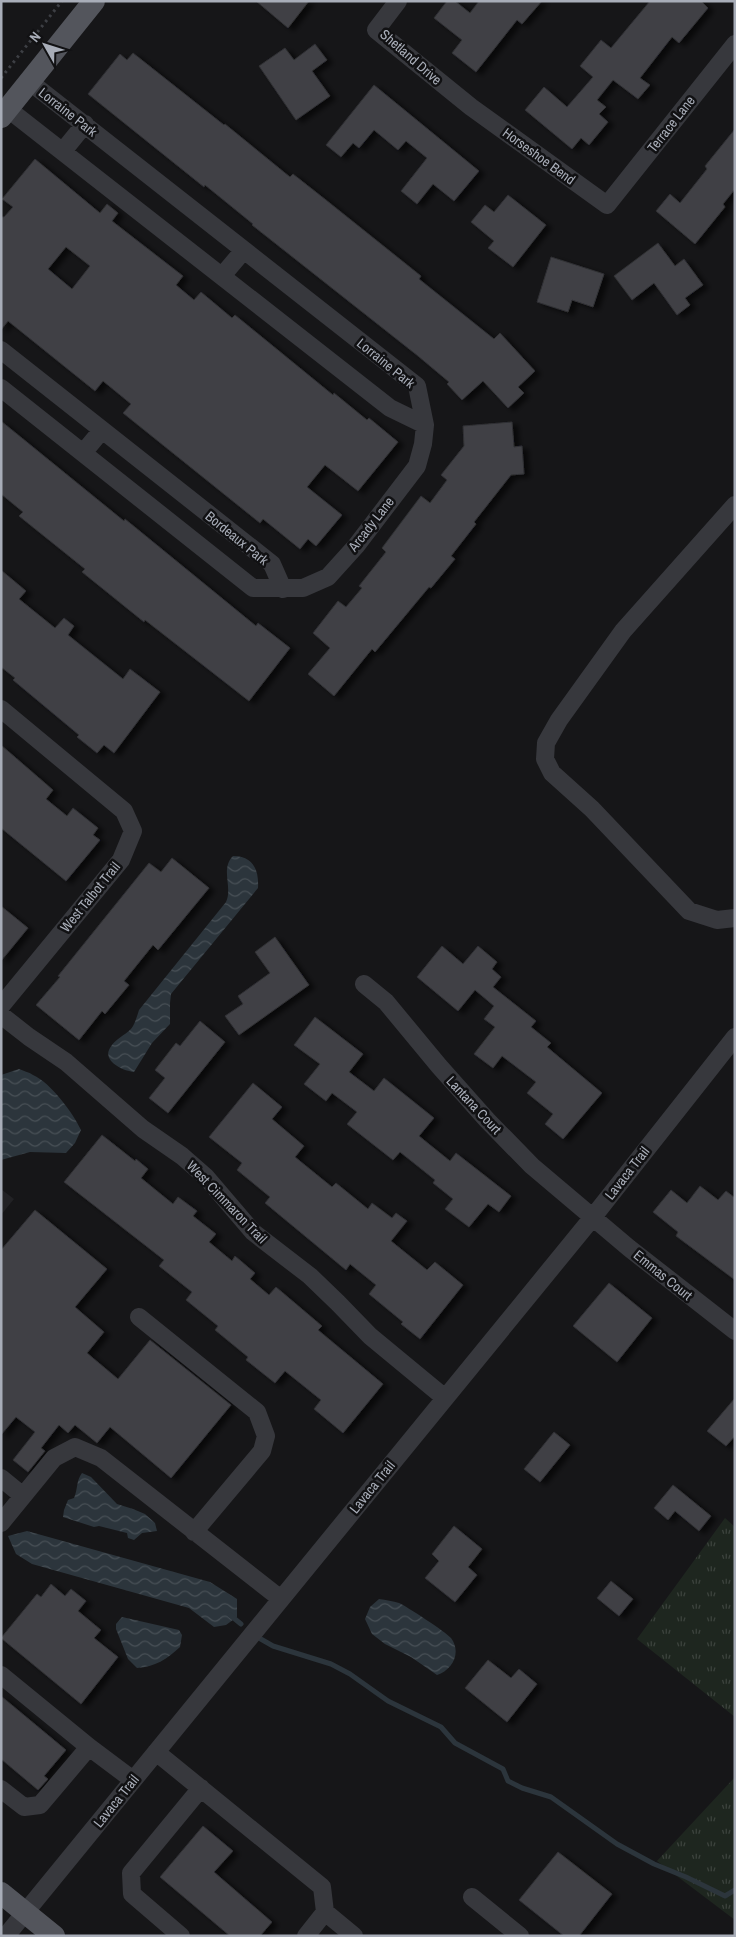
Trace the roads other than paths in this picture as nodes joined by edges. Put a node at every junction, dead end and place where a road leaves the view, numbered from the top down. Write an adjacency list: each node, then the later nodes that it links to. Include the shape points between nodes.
1 (94, 1): 4 (main road)
2 (398, 1): 5 (street, Shetland Drive, via 376,30)
3 (735, 44): 9 (street, Terrace Lane)
4 (30, 82): 6 (main road); 7 (street, Lorraine Park)
5 (470, 107): 9 (street, Horseshoe Bend)
6 (4, 113): 8 (street)
7 (84, 124): 8 (street); 10 (street, Lorraine Park)
8 (63, 151): 11 (street)
9 (607, 205)
10 (244, 250): 11 (street); 14 (street, Lorraine Park, via 417,386)
11 (222, 276): 14 (street, via 390,408)
12 (1, 350): 15 (street, Bordeaux Park)
13 (1, 388): 16 (street, Bordeaux Park)
14 (425, 425): 18 (street, Arcady Lane, via 417,466 356,546 328,577 303,588)
15 (102, 430): 16 (street); 18 (street, Bordeaux Park, via 272,564)
16 (83, 453): 18 (street, Bordeaux Park, via 254,588)
17 (735, 506): 20 (street, via 623,630 555,728 546,743 545,759 552,773 592,809 689,911 717,920)
18 (283, 589)
19 (1, 709): 22 (street, West Talbot Trail, via 124,811 133,831 121,860)
20 (735, 918)
21 (364, 984): 25 (street, Lantana Court, via 386,1002 487,1120 532,1166)
22 (1, 1006)
23 (1, 1015): 28 (street, West Cimmaron Trail, via 66,1062 143,1129 182,1156 206,1177 253,1232 310,1276 370,1336)
24 (735, 1037): 25 (street, Lavaca Trail)
25 (593, 1217): 27 (street, Emmas Court); 28 (street, Lavaca Trail)
26 (139, 1317): 32 (street, via 257,1412 266,1436 262,1451)
27 (735, 1331)
28 (445, 1398): 33 (street, Lavaca Trail)
29 (1, 1478): 30 (street)
30 (23, 1496): 31 (street); 32 (street, via 54,1458 75,1447 100,1458)
31 (4, 1520)
32 (194, 1532): 33 (street)
33 (280, 1599): 36 (street, Lavaca Trail)
34 (1, 1675): 35 (street)
35 (89, 1747): 37 (street); 39 (street, via 40,1805 24,1807)
36 (156, 1752): 37 (street, Lavaca Trail); 38 (street)
37 (133, 1780): 42 (street, Lavaca Trail)
38 (201, 1788): 43 (street, via 322,1887); 46 (street, via 131,1873 132,1894)
39 (1, 1789)
40 (1, 1893): 42 (main road)
41 (472, 1897): 49 (street)
42 (25, 1912): 44 (street, Lavaca Trail); 45 (main road)
43 (325, 1912): 47 (street); 48 (street)
44 (6, 1936)
45 (54, 1936)
46 (181, 1936)
47 (306, 1936)
48 (354, 1936)
49 (520, 1936)

